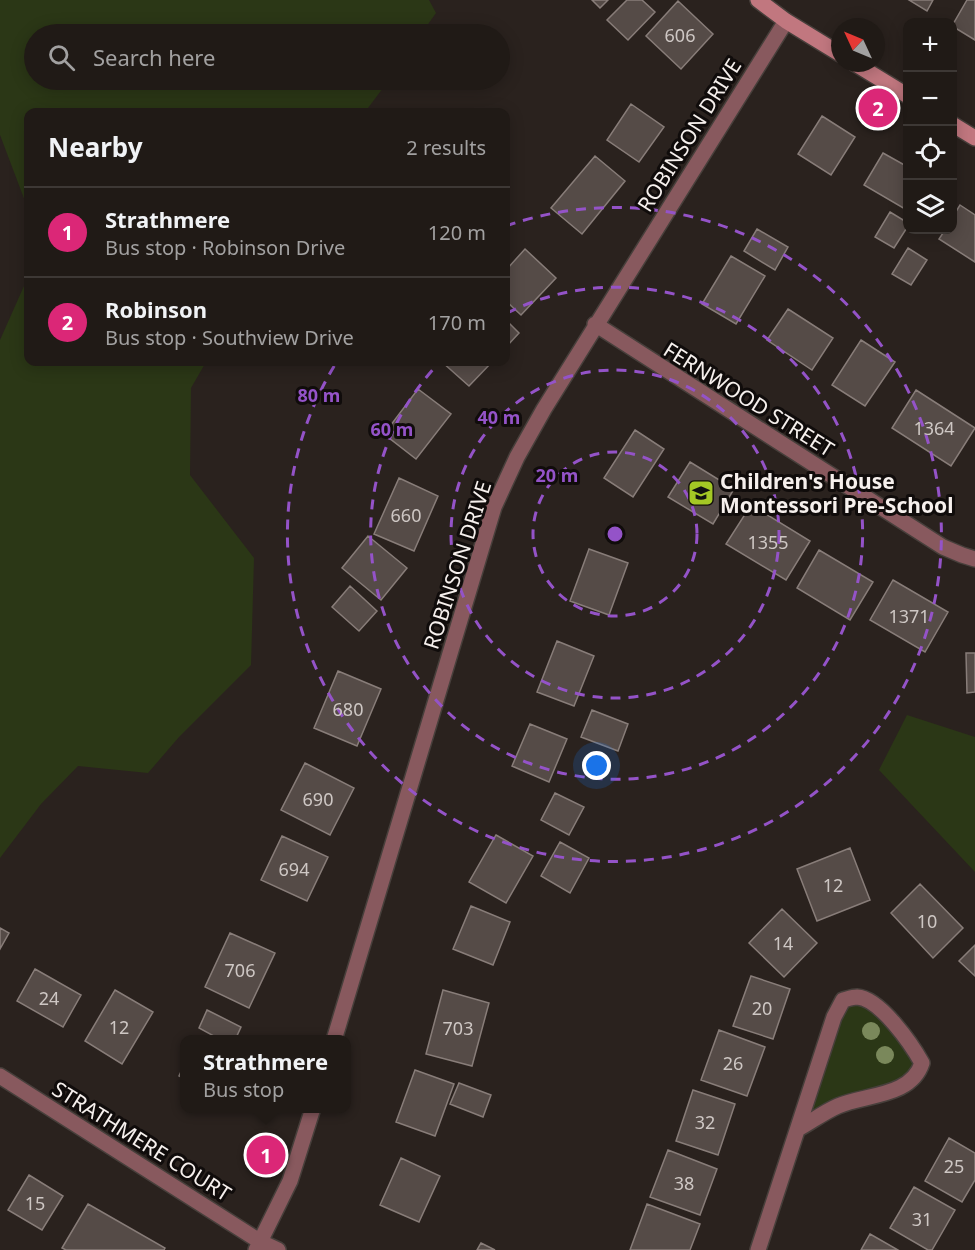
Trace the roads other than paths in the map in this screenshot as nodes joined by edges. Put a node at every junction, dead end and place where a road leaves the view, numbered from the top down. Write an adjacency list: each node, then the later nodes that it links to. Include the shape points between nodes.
1 (758, 0): 2 (street)
2 (786, 21): 3 (street); 8 (street, ROBINSON DRIVE)
3 (831, 48)
4 (869, 72): 5 (street)
5 (903, 93)
6 (955, 126): 7 (street)
7 (975, 138)
8 (595, 324): 9 (street, FERNWOOD STREET, via 944,547); 10 (street, ROBINSON DRIVE, via 522,447 494,507)
9 (975, 559)
10 (336, 1035)
11 (0, 1076): 14 (street, STRATHMERE COURT)
12 (311, 1113): 14 (street, via 290,1181)
13 (798, 1129): 13 (street, via 843,1000 857,997 870,1001 913,1047 922,1063 919,1072 908,1084 838,1106); 16 (street)
14 (259, 1246): 15 (street, STRATHMERE COURT)
15 (278, 1250)
16 (758, 1250)

